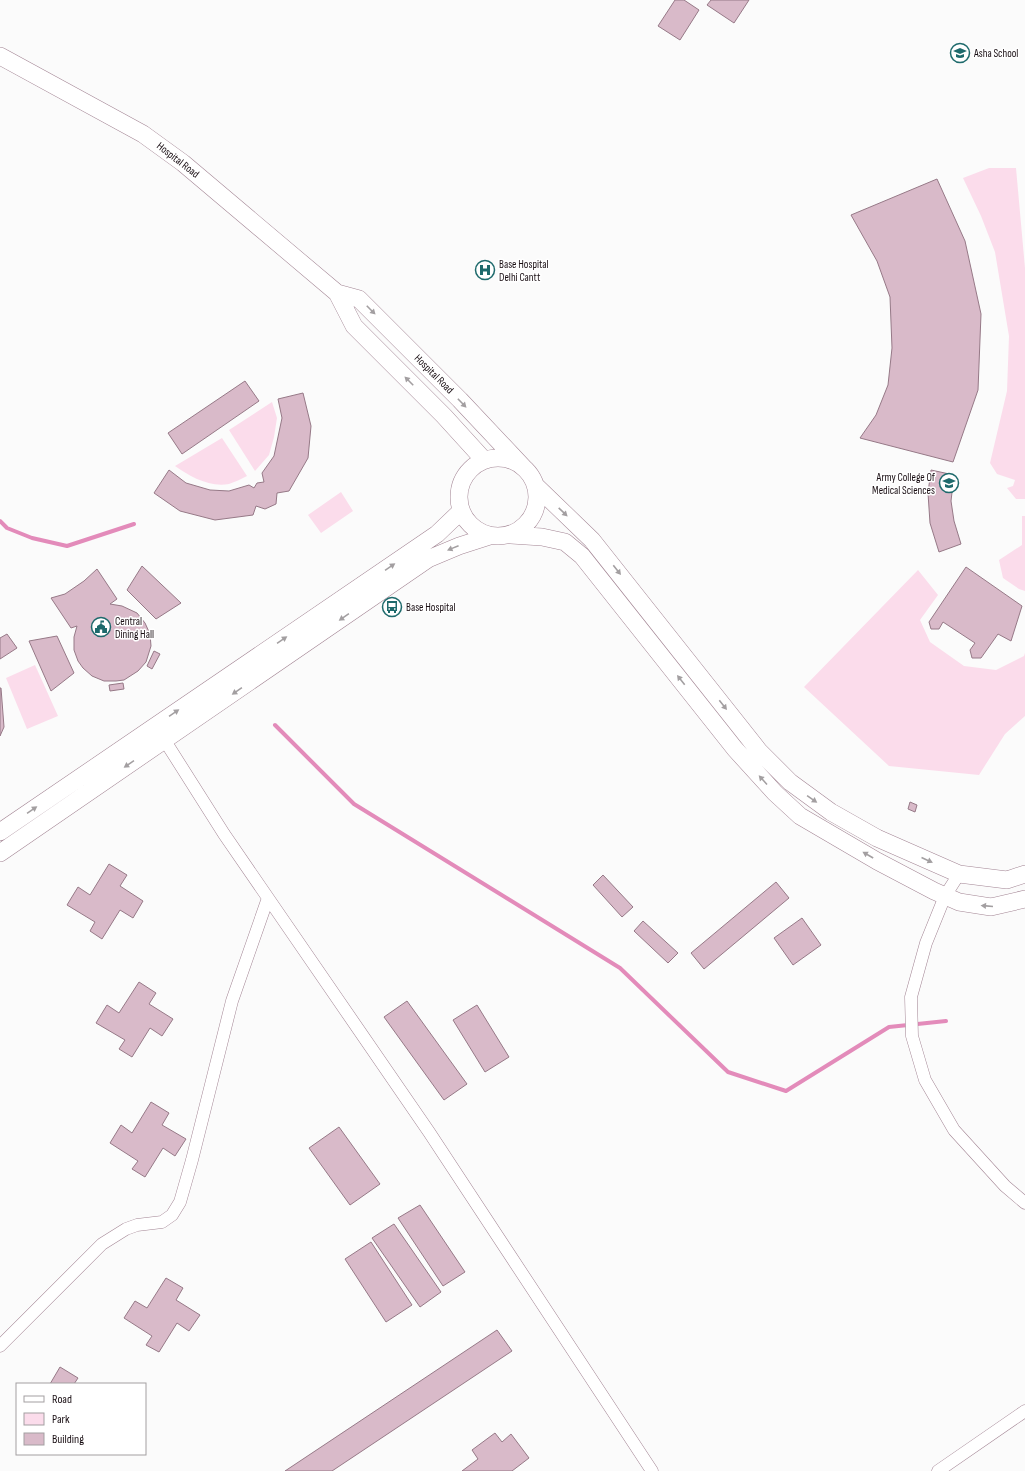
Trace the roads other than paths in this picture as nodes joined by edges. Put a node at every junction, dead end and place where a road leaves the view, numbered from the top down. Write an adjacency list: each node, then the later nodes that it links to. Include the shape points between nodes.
1 (0, 56): 2 (street, Hospital Road, via 143,134 183,163)
2 (337, 293): 3 (street, Hospital Road, one-way to 2, via 354,326); 4 (street, Hospital Road, one-way to 4, via 360,299)
3 (484, 460): 4 (street, via 506,458); 6 (street, via 470,469 461,482 458,492)
4 (524, 468): 5 (street, via 531,475)
5 (535, 485): 7 (street, via 537,505 533,515 520,530); 13 (street, one-way to 13, via 592,540 759,751 790,782 831,812 877,838)
6 (461, 511): 8 (street, via 472,527); 9 (street, one-way to 6, via 438,534)
7 (511, 534): 8 (street); 15 (street, one-way to 7, via 800,816 774,793 735,749 582,556 565,542)
8 (490, 536): 10 (street, one-way to 10, via 428,559)
9 (155, 726): 10 (street); 11 (street, one-way to 9)
10 (164, 740): 12 (street, one-way to 12); 16 (street)
11 (0, 832)
12 (0, 853)
13 (959, 874): 14 (street, via 1007,880); 15 (street)
14 (1025, 874)
15 (945, 896): 17 (street, one-way to 15, via 991,907 959,902); 18 (street, via 926,942 910,997 912,1036 925,1080 954,1130 1005,1186)
16 (268, 898): 19 (street, via 232,1001 180,1202 172,1215 162,1222 126,1229 102,1244); 21 (street, via 429,1132)
17 (1025, 899)
18 (1025, 1203)
19 (0, 1346)
20 (1025, 1411): 22 (street)
21 (652, 1471)
22 (938, 1471)

